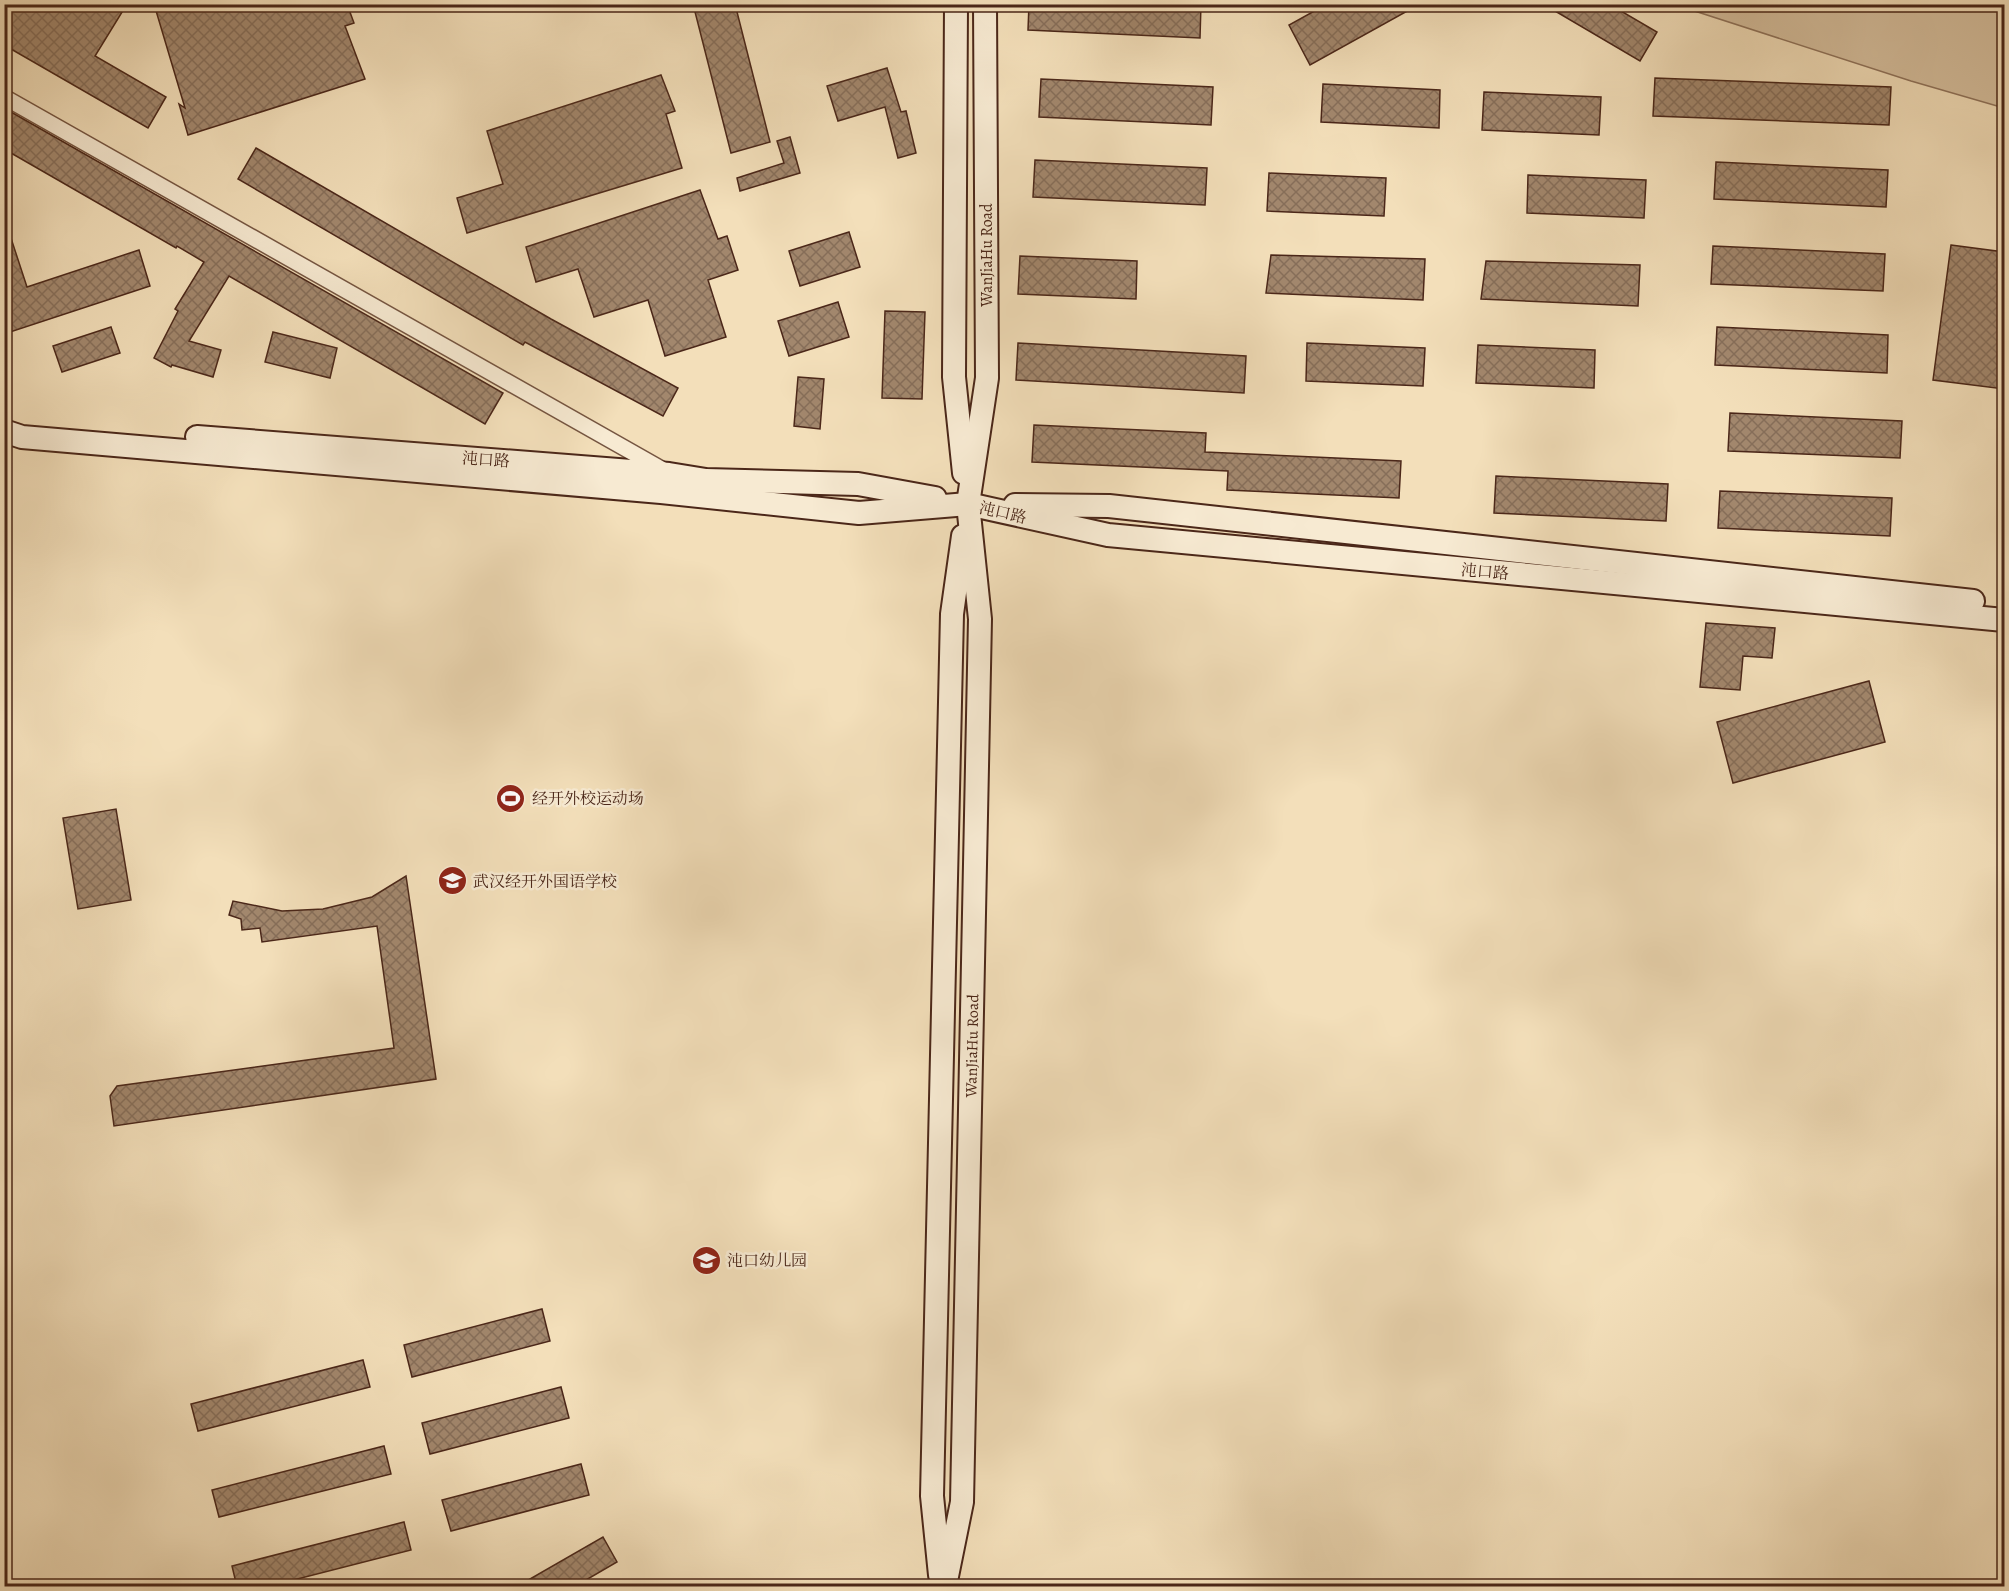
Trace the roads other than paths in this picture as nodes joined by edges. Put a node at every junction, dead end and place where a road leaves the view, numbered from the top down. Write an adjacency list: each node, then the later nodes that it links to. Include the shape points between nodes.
1 (956, 4): 7 (main road, WanJiaHu Road, via 954,377)
2 (984, 4): 7 (main road, WanJiaHu Road, via 987,378)
3 (4, 97): 6 (street)
4 (4, 416): 6 (main road, 沌口路, via 25,423)
5 (4, 431): 6 (main road, 沌口路, via 22,437)
6 (665, 483): 7 (main road, 沌口路, via 859,513)
7 (968, 504): 8 (main road, 沌口路, via 1109,506); 9 (main road, 沌口路, via 1108,535); 10 (main road, WanJiaHu Road, via 952,614 951,650 932,1496)
8 (2004, 605)
9 (2004, 620)
10 (943, 1587)

